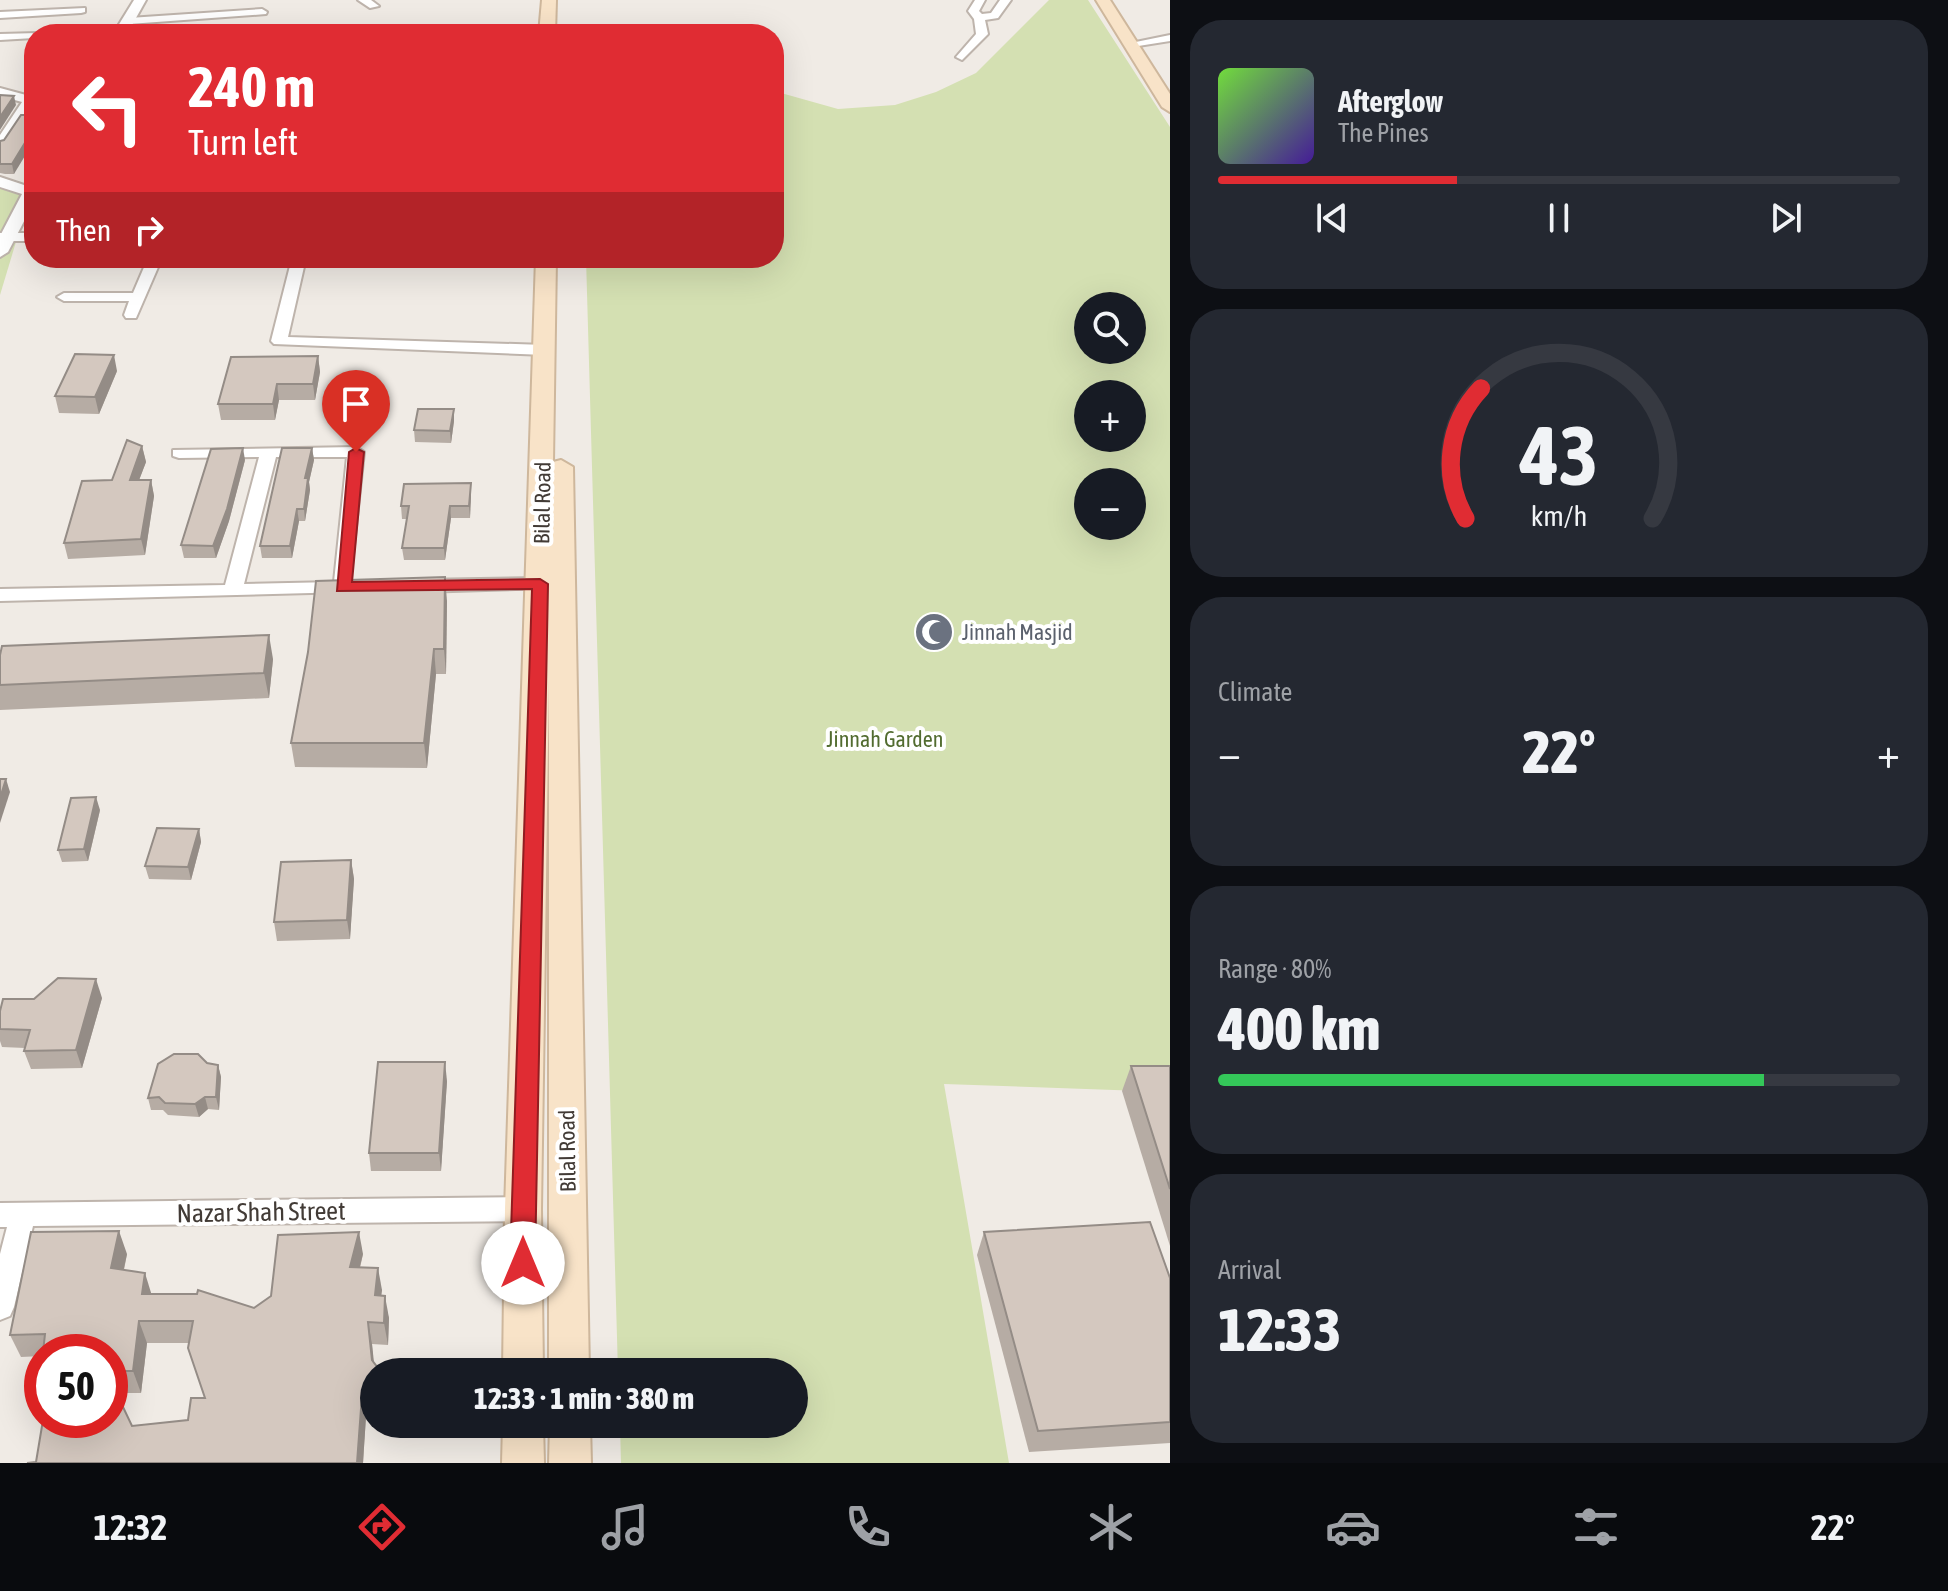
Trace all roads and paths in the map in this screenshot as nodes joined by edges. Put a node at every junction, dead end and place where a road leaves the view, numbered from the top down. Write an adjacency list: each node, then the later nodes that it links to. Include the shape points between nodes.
1 (140, 0): 12 (street)
2 (549, 0): 14 (main road)
3 (562, 0): 15 (main road)
4 (980, 0): 10 (street, via 973,11)
5 (1006, 0): 10 (street, via 994,16)
6 (1103, 0): 19 (main road)
7 (83, 5): 9 (street); 11 (street)
8 (262, 12): 13 (street)
9 (0, 15)
10 (979, 18): 20 (street, via 982,34)
11 (74, 24)
12 (126, 24)
13 (172, 24)
14 (548, 24)
15 (562, 24)
16 (24, 36): 17 (street)
17 (1, 38)
18 (1170, 38): 19 (street)
19 (1132, 44): 23 (main road)
20 (962, 57)
21 (0, 92): 22 (street)
22 (24, 95)
23 (1169, 104)
24 (24, 106): 25 (street)
25 (5, 130): 26 (street)
26 (0, 145)
27 (0, 182): 28 (street)
28 (24, 188)
29 (24, 204): 31 (street)
30 (24, 239): 31 (street)
31 (3, 242)
32 (150, 268): 37 (street)
33 (297, 268): 39 (street, via 279,341)
34 (546, 268): 39 (main road, Bilal Road)
35 (562, 268): 50 (main road, Bilal Road)
36 (64, 297): 37 (street)
37 (137, 297): 38 (street)
38 (131, 315)
39 (545, 350): 42 (main road, Bilal Road)
40 (269, 452): 41 (street); 44 (street); 44 (street, via 356,452 351,588)
41 (179, 453)
42 (540, 584): 43 (street); 46 (main road, Bilal Road)
43 (404, 587)
44 (233, 590): 45 (street)
45 (0, 595)
46 (523, 1209): 47 (street, Nazar Shah Street); 49 (main road, Bilal Road)
47 (12, 1215): 48 (street)
48 (0, 1307)
49 (523, 1358)
50 (569, 1358)
51 (523, 1438): 53 (main road)
52 (570, 1438): 54 (main road)
53 (523, 1463)
54 (570, 1463)

